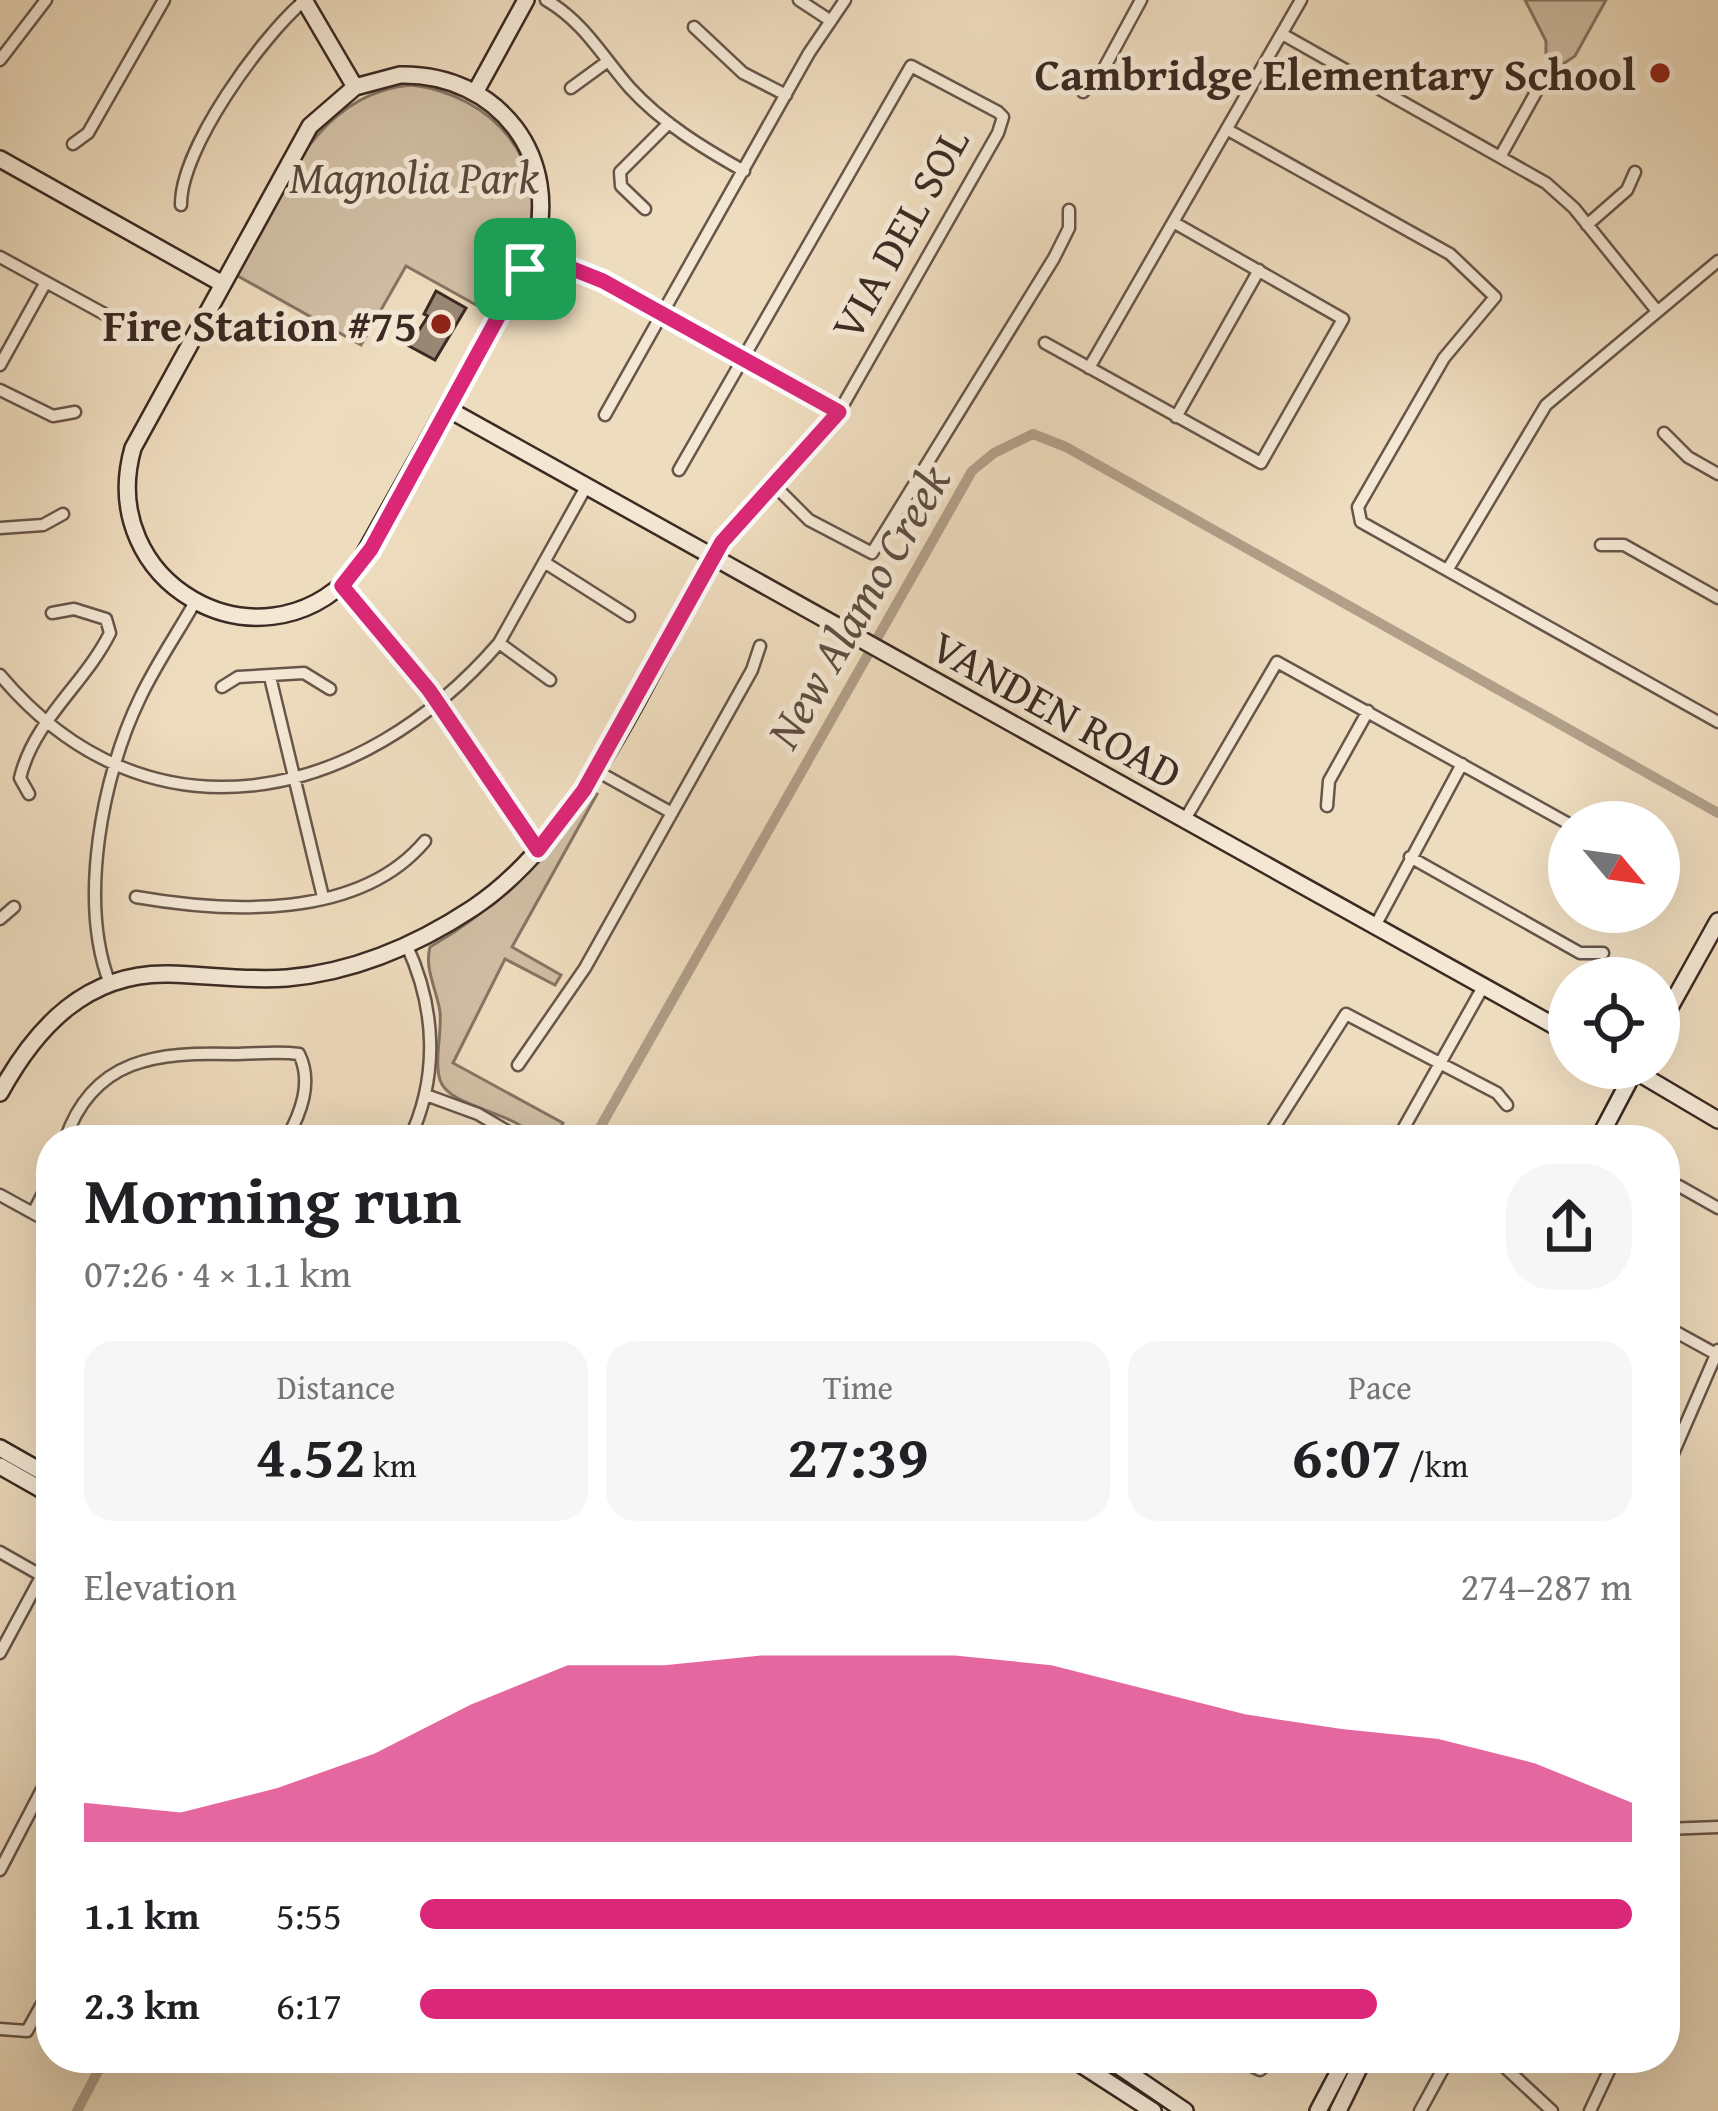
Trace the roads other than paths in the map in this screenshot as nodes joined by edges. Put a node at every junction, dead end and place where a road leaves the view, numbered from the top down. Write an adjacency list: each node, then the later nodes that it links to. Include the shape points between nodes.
1 (46, 0): 13 (street)
2 (164, 0): 23 (street, via 88,133)
3 (304, 0): 16 (street); 28 (street, via 241,73 181,181)
4 (526, 0): 18 (street)
5 (546, 0): 14 (street, via 575,20)
6 (799, 0): 10 (street)
7 (844, 0): 10 (street)
8 (1141, 0): 19 (street)
9 (1301, 0): 12 (street)
10 (831, 21): 20 (street)
11 (694, 26): 20 (street, via 743,73)
12 (1282, 34): 22 (street); 24 (street)
13 (0, 60)
14 (608, 61): 17 (street); 21 (street)
15 (1545, 76): 24 (street)
16 (355, 87): 18 (street, via 419,75); 38 (street, via 310,126)
17 (571, 88)
18 (476, 91): 33 (street, via 508,115 531,152 542,204)
19 (1083, 92)
20 (786, 95): 26 (street)
21 (669, 123): 26 (street); 29 (street, via 620,172 621,186)
22 (1228, 130): 31 (street); 62 (street, via 1450,254 1491,289 1490,305 1444,358 1356,514)
23 (73, 144)
24 (1500, 157): 32 (street, via 1559,193)
25 (0, 159): 38 (street)
26 (744, 171): 40 (street)
27 (1635, 172): 32 (street, via 1627,190)
28 (181, 205)
29 (645, 209)
30 (1069, 210): 55 (street, via 1054,258 872,554 809,520)
31 (1173, 222): 36 (street); 45 (street)
32 (1587, 225): 39 (street)
33 (533, 253): 40 (street); 47 (street)
34 (0, 257): 37 (street)
35 (1718, 261): 39 (street)
36 (1258, 270): 51 (street); 51 (street, via 1339,315 1340,327 1261,463)
37 (46, 282): 41 (street); 44 (street)
38 (221, 283): 65 (street, via 137,437 128,477 140,545 164,579)
39 (1657, 310): 62 (street, via 1546,405)
40 (665, 315): 43 (street); 50 (street)
41 (118, 322)
42 (1045, 343): 45 (street)
43 (745, 359): 49 (street); 49 (street, VIA DEL SOL, via 911,66 948,83 1003,117); 53 (street)
44 (0, 365)
45 (1088, 368): 51 (street)
46 (0, 390): 48 (street, via 53,416)
47 (448, 410): 56 (street, VANDEN ROAD); 63 (street)
48 (75, 412)
49 (839, 412): 55 (street, VIA DEL SOL)
50 (605, 415)
51 (1176, 417)
52 (1664, 433): 54 (street)
53 (679, 470)
54 (1718, 474)
55 (773, 484): 60 (street, VIA DEL SOL)
56 (586, 487): 60 (street, VANDEN ROAD); 61 (street)
57 (63, 514): 58 (street, via 43,525)
58 (0, 528)
59 (1601, 545): 64 (street, via 1624,545)
60 (713, 557): 81 (street); 87 (street, VANDEN ROAD)
61 (544, 562): 67 (street); 68 (street)
62 (1448, 569): 77 (street)
63 (342, 586): 65 (street, via 272,616); 75 (street)
64 (1718, 598)
65 (195, 602): 80 (street, via 140,699)
66 (52, 613): 78 (street, via 74,609 106,619 110,633)
67 (629, 616)
68 (499, 643): 72 (street); 75 (street)
69 (760, 646): 86 (street)
70 (0, 675): 78 (street)
71 (270, 677): 73 (street, via 238,677); 74 (street, via 304,673); 82 (street)
72 (550, 680)
73 (222, 687)
74 (330, 689)
75 (437, 701): 82 (street, via 363,750); 89 (street)
76 (1368, 711): 79 (street); 84 (street, via 1329,781); 87 (street, via 1277,662)
77 (1718, 722)
78 (44, 724): 80 (street); 83 (street, via 20,778)
79 (1462, 764): 85 (street); 90 (street)
80 (116, 767): 82 (street, via 193,788); 99 (street, via 93,895)
81 (595, 770): 86 (street); 89 (street)
82 (293, 779): 92 (street)
83 (29, 794)
84 (1328, 806)
85 (1548, 812)
86 (672, 813): 104 (street, via 585,968)
87 (1184, 821): 96 (street, VANDEN ROAD)
88 (425, 842): 92 (street, via 407,862)
89 (538, 850): 97 (street, via 477,906)
90 (1410, 856): 96 (street); 98 (street, via 1580,953)
91 (136, 896): 92 (street, via 245,907)
92 (323, 897)
93 (14, 908): 94 (street)
94 (0, 919)
95 (1718, 921): 101 (street)
96 (1375, 928): 100 (street, VANDEN ROAD)
97 (407, 946): 99 (street, via 291,978 167,974); 108 (street, via 429,1015)
98 (1603, 952)
99 (110, 984): 107 (street, via 42,1028)
100 (1483, 987): 102 (street, VANDEN ROAD); 103 (street)
101 (1680, 989)
102 (1548, 1023)
103 (1441, 1063): 109 (street); 115 (street, via 1346,1014); 116 (street)
104 (518, 1065)
105 (1624, 1089): 117 (street)
106 (1667, 1089): 110 (street)
107 (0, 1093)
108 (426, 1095): 113 (street); 114 (street)
109 (1507, 1105)
110 (1718, 1120)
111 (73, 1125): 112 (street, via 85,1101 123,1068 195,1051 299,1054 304,1099)
112 (293, 1125)
113 (415, 1125)
114 (497, 1125)
115 (1276, 1125)
116 (1405, 1125)
117 (1606, 1125)
118 (1680, 1187): 121 (street)
119 (0, 1195): 122 (street)
120 (36, 1207): 122 (street)
121 (1718, 1208)
122 (33, 1213): 123 (street)
123 (36, 1215)
124 (1680, 1334): 125 (street)
125 (1717, 1352): 126 (street)
126 (1680, 1428)
127 (0, 1448): 129 (street)
128 (0, 1466): 130 (street)
129 (36, 1468)
130 (36, 1486)
131 (0, 1552): 132 (street)
132 (36, 1572)
133 (36, 1594): 134 (street)
134 (0, 1653)
135 (36, 1801): 138 (street)
136 (1718, 1827): 137 (street)
137 (1680, 1828)
138 (0, 1870)
139 (36, 2015): 140 (street, via 27,2031)
140 (0, 2029)
141 (1094, 2073): 148 (street)
142 (1129, 2073): 149 (street)
143 (1338, 2073): 150 (street)
144 (1357, 2073): 151 (street)
145 (1441, 2073): 152 (street)
146 (1511, 2073): 153 (street)
147 (1608, 2073): 154 (street)
148 (1154, 2111)
149 (1185, 2111)
150 (1318, 2111)
151 (1338, 2111)
152 (1420, 2111)
153 (1552, 2111)
154 (1590, 2111)

